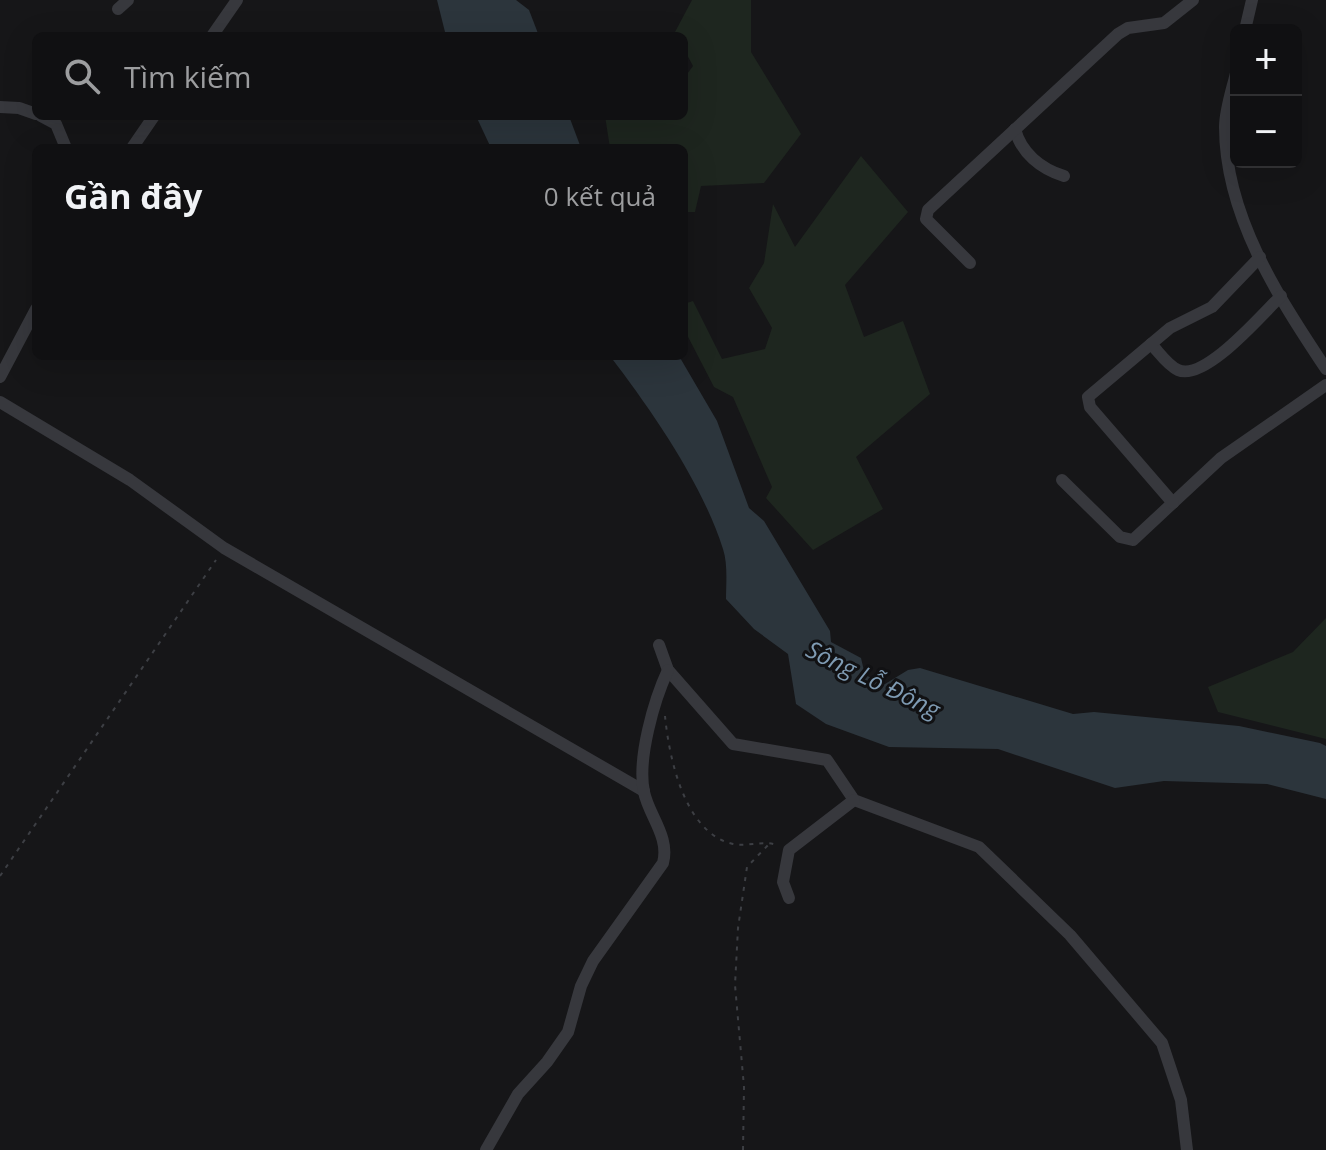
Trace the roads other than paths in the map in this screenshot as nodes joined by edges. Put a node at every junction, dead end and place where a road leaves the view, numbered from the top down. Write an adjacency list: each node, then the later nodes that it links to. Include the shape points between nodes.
1 (1193, 0): 11 (street, via 1164,23 1118,34)
2 (1252, 0): 4 (street)
3 (232, 2): 5 (street)
4 (1246, 24)
5 (214, 32)
6 (1231, 96): 15 (street, via 1225,126 1233,185 1247,234)
7 (0, 107): 8 (street)
8 (32, 113)
9 (48, 120): 12 (street, via 56,124)
10 (151, 120): 13 (street)
11 (1015, 129): 14 (street, via 1031,158); 16 (street, via 926,213)
12 (64, 144)
13 (135, 144)
14 (1064, 176)
15 (1260, 257): 17 (street); 19 (street, via 1212,307)
16 (970, 263)
17 (1281, 296): 19 (street, via 1213,361 1195,371 1173,367); 20 (street)
18 (32, 317): 21 (street)
19 (1151, 344): 25 (street, via 1096,389 1087,403)
20 (1326, 369)
21 (0, 377)
22 (1326, 385): 25 (street, via 1240,443)
23 (0, 402): 28 (street, via 130,480 224,548)
24 (1062, 480): 25 (street, via 1129,541)
25 (1173, 503)
26 (659, 645): 27 (street)
27 (668, 670): 28 (street, via 649,717); 29 (street, via 733,744 827,760)
28 (644, 791): 31 (street, via 664,844 663,863 593,961 568,1032 518,1094)
29 (854, 800): 30 (street, via 789,850 783,882); 32 (street, via 974,844 1047,910 1162,1043 1181,1100)
30 (789, 898)
31 (486, 1150)
32 (1187, 1150)

